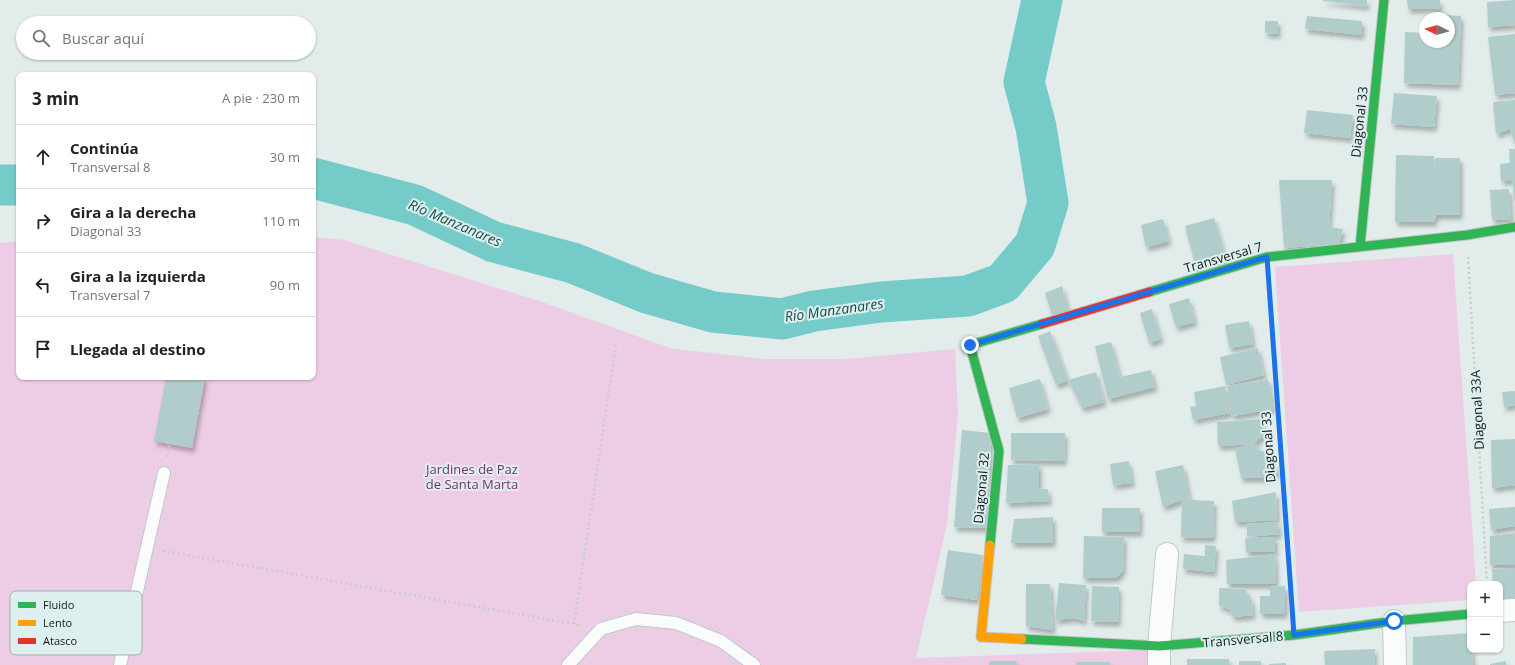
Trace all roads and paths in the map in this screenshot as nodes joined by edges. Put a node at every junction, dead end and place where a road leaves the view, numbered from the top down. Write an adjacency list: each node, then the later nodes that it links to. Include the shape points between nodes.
1 (1384, 0): 4 (street, Diagonal 33)
2 (1515, 227): 3 (street, Transversal 7)
3 (1467, 235): 4 (street, Transversal 7); 11 (path, Diagonal 33A)
4 (1360, 247): 5 (street, Transversal 7)
5 (1267, 257): 7 (street, Transversal 7); 19 (path, Diagonal 33)
6 (616, 344): 17 (path)
7 (970, 345): 20 (street, Diagonal 32, via 999,451)
8 (164, 473): 9 (lane)
9 (147, 548): 12 (lane); 17 (path)
10 (1167, 554): 22 (street)
11 (1487, 581)
12 (137, 591)
13 (1515, 610): 14 (street)
14 (1503, 611)
15 (1467, 614): 16 (street, Transversal 8)
16 (1394, 621): 19 (street, Transversal 8); 26 (street)
17 (574, 624): 18 (path)
18 (601, 629): 24 (lane); 25 (lane, via 636,619 676,623 721,641)
19 (1294, 635): 22 (street, Transversal 8)
20 (980, 637): 22 (street, Transversal 8)
21 (122, 655): 23 (lane)
22 (1159, 655)
23 (120, 665)
24 (568, 665)
25 (754, 665)
26 (1395, 665)

